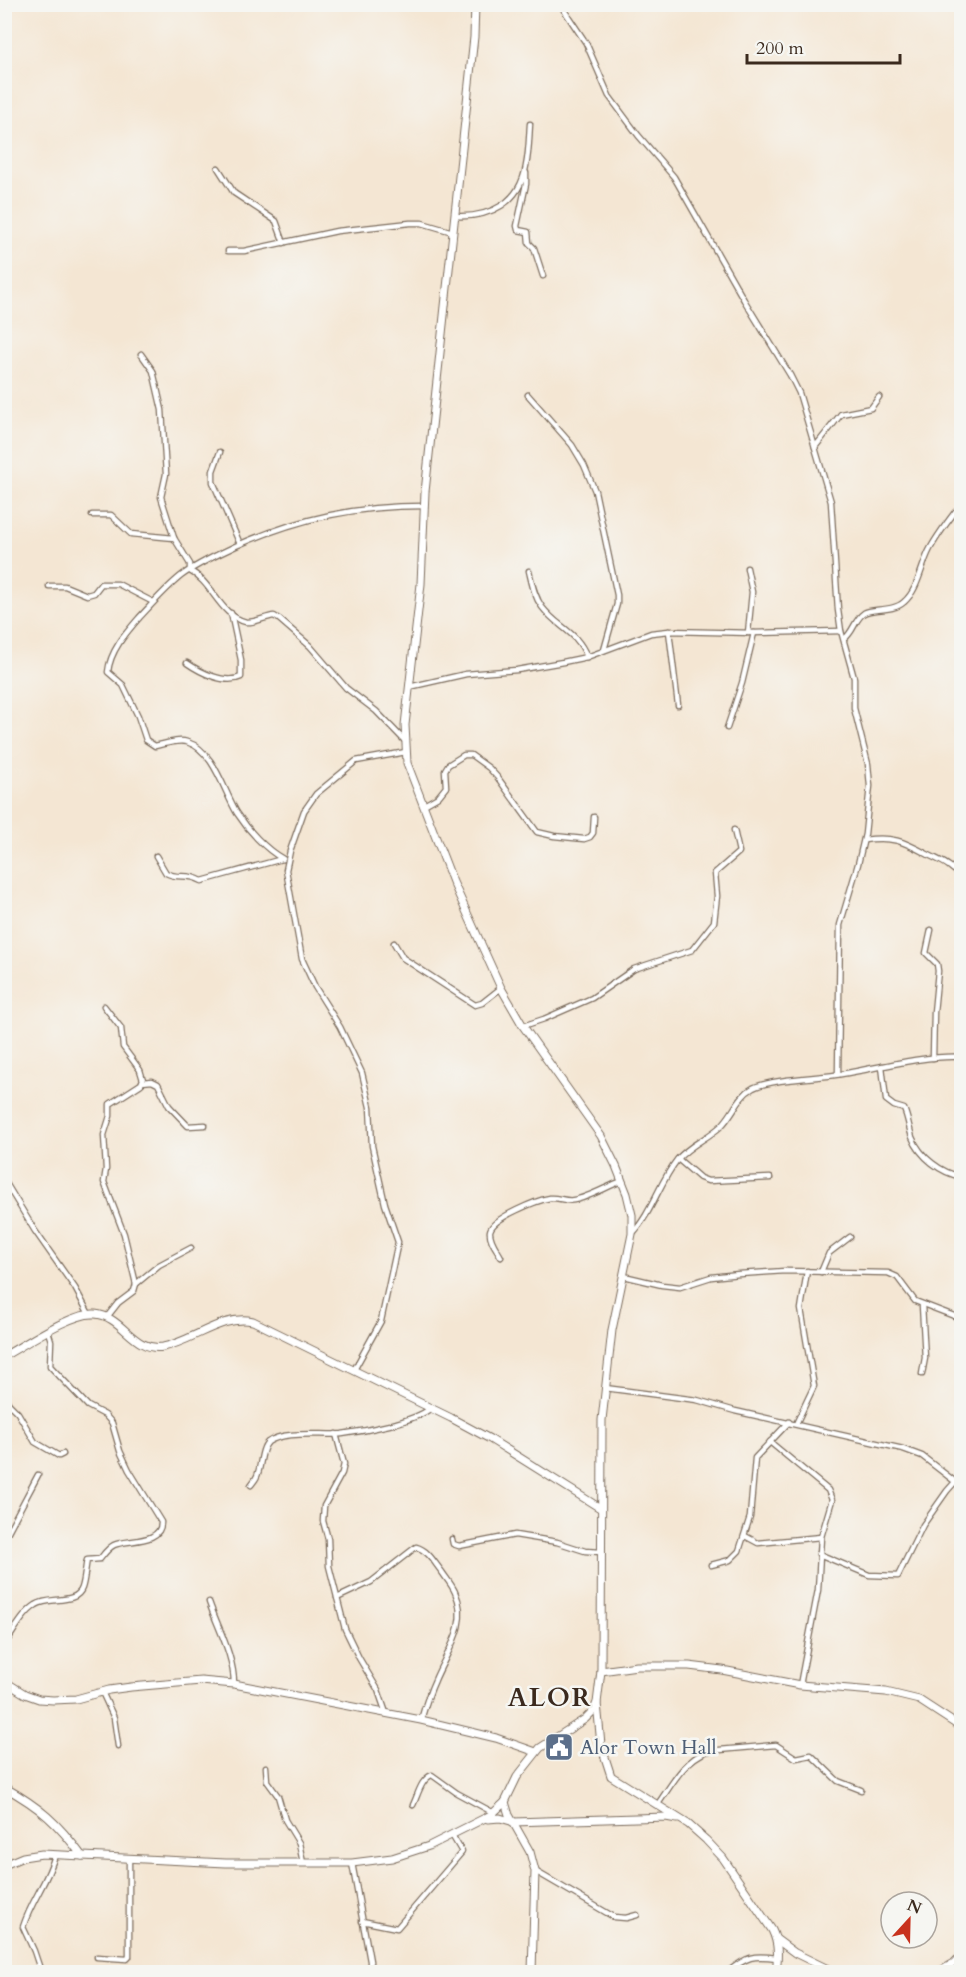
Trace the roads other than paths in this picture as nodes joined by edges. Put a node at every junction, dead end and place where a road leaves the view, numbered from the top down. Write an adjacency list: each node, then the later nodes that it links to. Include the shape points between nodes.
1 (476, 4): 6 (main road)
2 (560, 4): 14 (street, via 586,43 609,96 674,177 790,375 800,393)
3 (530, 124): 5 (street)
4 (218, 168): 8 (street, via 234,194 276,221)
5 (526, 168): 6 (street, via 510,200 486,214); 10 (street, via 517,226 518,230 528,231)
6 (455, 216): 7 (main road)
7 (453, 232): 8 (street, via 419,222 337,231); 16 (main road)
8 (284, 243): 9 (street, via 244,252)
9 (228, 251)
10 (543, 276)
11 (141, 354): 19 (street, via 153,371 162,410 166,474 161,497)
12 (528, 395): 32 (street, via 572,445 595,491 617,595)
13 (879, 397): 14 (street, via 871,408 841,414)
14 (815, 447): 28 (street, via 831,502)
15 (220, 452): 20 (street, via 213,482)
16 (424, 506): 20 (street, via 334,513 303,520); 35 (main road, via 421,584)
17 (955, 512): 31 (street, via 933,543 905,601 866,612)
18 (92, 515): 19 (street, via 111,515 134,535)
19 (174, 537): 22 (street)
20 (240, 544): 22 (street)
21 (747, 568): 29 (street, via 752,592)
22 (190, 571): 25 (street); 26 (street)
23 (529, 571): 33 (street, via 538,601 578,639)
24 (49, 586): 25 (street, via 65,586 91,595 101,584 118,584)
25 (153, 602): 45 (street, via 118,644 108,672 128,693 146,740 155,746 188,742 201,751 217,771 243,821)
26 (231, 613): 34 (street, via 242,660 241,677 207,674); 38 (street, via 246,622 274,616 279,619)
27 (669, 631): 29 (street); 32 (street, via 651,633); 36 (street)
28 (841, 631): 30 (street); 31 (street)
29 (748, 633): 30 (street)
30 (754, 633): 37 (street)
31 (843, 639): 43 (street, via 854,678 854,708 868,764 870,786)
32 (604, 650): 33 (street)
33 (587, 657): 35 (street, via 517,670 466,674)
34 (187, 663)
35 (409, 687): 38 (main road)
36 (678, 705)
37 (727, 728)
38 (405, 741): 39 (main road)
39 (406, 752): 40 (main road); 45 (street, via 356,761 316,794 304,811)
40 (424, 805): 41 (street, via 446,787 448,765 471,755 498,778 537,832 584,839 593,833); 49 (main road, via 453,882)
41 (594, 817)
42 (734, 830): 51 (street, via 739,852 715,873 714,922 692,950 634,969 592,998)
43 (864, 840): 46 (street, via 886,838 910,843 942,860); 55 (street, via 840,925)
44 (156, 856): 45 (street, via 166,873 202,881)
45 (285, 860): 77 (street, via 302,959 362,1072 370,1107 372,1146 398,1242 381,1321)
46 (962, 878)
47 (931, 930): 53 (street, via 926,953 937,964 938,971)
48 (394, 943): 49 (street, via 403,958 475,1005)
49 (501, 988): 51 (main road)
50 (104, 1006): 56 (street, via 121,1028 123,1047 140,1070)
51 (523, 1026): 62 (main road, via 601,1136)
52 (962, 1057): 53 (street)
53 (933, 1058): 54 (street)
54 (882, 1066): 55 (street); 59 (street, via 886,1100 904,1109 917,1147 946,1172)
55 (838, 1074): 58 (street, via 753,1088 722,1126)
56 (142, 1082): 57 (street, via 158,1084 169,1106 188,1126); 70 (street, via 110,1104 104,1129 104,1182 124,1234)
57 (205, 1125)
58 (678, 1159): 60 (street, via 708,1181); 63 (street)
59 (962, 1177)
60 (770, 1178)
61 (4, 1180): 72 (street)
62 (622, 1181): 63 (main road, via 632,1215); 66 (street, via 574,1200 542,1200 494,1224 491,1239)
63 (632, 1234): 69 (main road)
64 (850, 1237): 68 (street, via 829,1253)
65 (191, 1248): 70 (street, via 159,1265)
66 (501, 1257)
67 (807, 1271): 68 (street); 69 (street, via 739,1274 680,1287); 85 (street, via 801,1310 814,1386)
68 (821, 1272): 71 (street, via 894,1275 910,1297)
69 (624, 1276): 79 (main road)
70 (136, 1284): 73 (street, via 134,1291)
71 (922, 1305): 74 (street); 78 (street)
72 (89, 1314): 73 (main road); 75 (main road)
73 (107, 1317): 77 (main road, via 147,1347 182,1341 242,1318)
74 (962, 1319)
75 (48, 1331): 76 (main road); 103 (street, via 50,1366 81,1400 112,1423 124,1461 161,1526 140,1541 111,1546 100,1559 87,1560 78,1595 34,1606)
76 (4, 1356)
77 (354, 1370): 82 (main road)
78 (922, 1374)
79 (605, 1388): 84 (street, via 697,1400); 93 (main road)
80 (4, 1394): 81 (street)
81 (8, 1403): 83 (street); 88 (street, via 35,1442 59,1456)
82 (431, 1408): 86 (street, via 413,1418); 93 (main road, via 490,1439)
83 (4, 1413)
84 (789, 1422): 85 (street); 87 (street)
85 (796, 1424): 90 (street, via 903,1449 922,1456)
86 (336, 1434): 91 (street, via 282,1437 269,1442); 101 (street, via 344,1464 324,1506 323,1521)
87 (770, 1442): 94 (street, via 754,1464 754,1491); 95 (street, via 831,1494 830,1513)
88 (63, 1454)
89 (38, 1474): 96 (street)
90 (956, 1482): 92 (street); 99 (street, via 923,1525 898,1576 869,1575)
91 (251, 1485)
92 (962, 1487)
93 (600, 1508): 98 (main road)
94 (745, 1536): 95 (street, via 758,1543); 100 (street, via 730,1560)
95 (821, 1537): 99 (street)
96 (4, 1539)
97 (452, 1539): 98 (street, via 459,1546 520,1535)
98 (601, 1552): 104 (main road)
99 (819, 1554): 107 (street, via 818,1590)
100 (711, 1565)
101 (337, 1598): 110 (street, via 345,1629); 111 (street, via 371,1582 416,1547 431,1557 455,1591 460,1623)
102 (209, 1602): 106 (street, via 230,1659)
103 (4, 1645)
104 (601, 1671): 107 (main road, via 689,1666); 109 (main road)
105 (4, 1681): 108 (main road, via 39,1699 76,1699)
106 (234, 1684): 108 (main road, via 201,1681); 110 (main road)
107 (800, 1685): 112 (main road, via 909,1697)
108 (102, 1692): 113 (street, via 114,1718)
109 (597, 1703): 114 (main road, via 585,1719); 119 (main road, via 601,1745 611,1776)
110 (386, 1713): 111 (main road)
111 (421, 1720): 114 (main road)
112 (962, 1728)
113 (118, 1746)
114 (536, 1752): 118 (main road, via 516,1777)
115 (266, 1767): 131 (street, via 267,1781 299,1843)
116 (4, 1787): 129 (main road, via 54,1820)
117 (861, 1790): 119 (street, via 837,1780 815,1757 799,1759 776,1745 699,1754 685,1766)
118 (505, 1802): 122 (main road); 126 (main road)
119 (658, 1804): 121 (main road)
120 (413, 1805): 122 (street, via 422,1783 432,1775)
121 (664, 1809): 123 (main road, via 665,1814); 125 (main road)
122 (494, 1813): 124 (main road)
123 (660, 1817): 125 (main road); 126 (main road)
124 (480, 1820): 126 (main road, via 500,1818); 127 (main road)
125 (682, 1820): 137 (main road, via 723,1858)
126 (514, 1822): 134 (main road)
127 (452, 1835): 132 (main road, via 413,1853); 136 (street, via 462,1852 397,1928)
128 (56, 1855): 129 (main road); 133 (main road, via 24,1857); 141 (street, via 23,1927)
129 (82, 1856): 130 (main road)
130 (129, 1859): 131 (main road); 139 (street, via 129,1958)
131 (303, 1863): 132 (main road)
132 (352, 1863): 136 (street)
133 (4, 1865)
134 (535, 1871): 135 (street, via 614,1917); 145 (main road)
135 (637, 1915)
136 (362, 1921): 144 (street, via 370,1961)
137 (776, 1940): 140 (main road); 148 (main road)
138 (962, 1955): 149 (main road)
139 (97, 1957)
140 (777, 1958): 146 (street, via 752,1956); 147 (main road)
141 (41, 1972)
142 (211, 1972): 143 (street)
143 (216, 1972)
144 (367, 1972)
145 (532, 1972)
146 (728, 1972)
147 (776, 1972)
148 (834, 1972)
149 (939, 1972)

